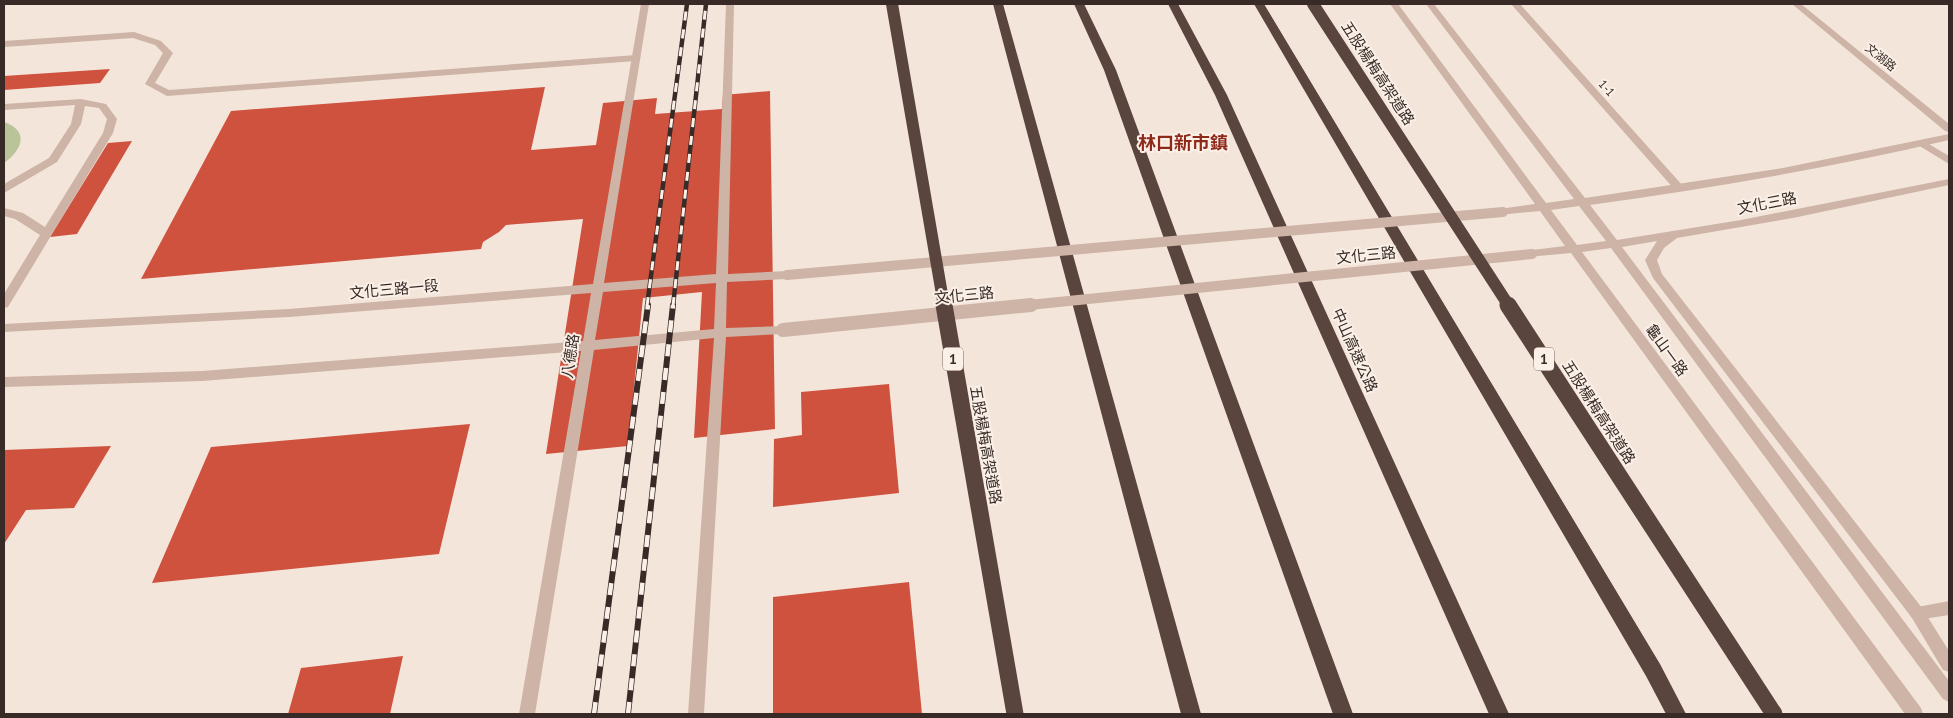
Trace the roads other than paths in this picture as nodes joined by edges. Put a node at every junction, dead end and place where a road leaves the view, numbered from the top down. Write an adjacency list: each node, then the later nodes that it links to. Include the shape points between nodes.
1 (645, 4): 14 (street, 八德路)
2 (730, 4): 32 (street)
3 (892, 4): 45 (highway, 五股楊梅高架道路 / 1, bridge)
4 (998, 4): 46 (highway)
5 (1079, 4): 47 (highway, via 1110,70)
6 (1173, 4): 48 (highway, 中山高速公路, via 1221,95)
7 (1258, 4): 49 (highway, via 1648,661)
8 (1313, 4): 50 (highway, 五股楊梅高架道路 / 1, bridge)
9 (1394, 4): 25 (street, 龜山一路)
10 (1430, 4): 24 (street)
11 (1515, 4): 22 (street, 1-1)
12 (1796, 4): 17 (street, 文湖路)
13 (4, 44): 14 (street, via 134,35 158,43 168,53 150,84 166,93)
14 (636, 58): 33 (street, 八德路)
15 (82, 102): 16 (street); 23 (street, via 76,124 53,160); 27 (street, via 102,106 112,119 108,133)
16 (4, 107)
17 (1949, 129)
18 (1949, 137): 19 (street, 文化三路)
19 (1922, 143): 20 (street); 22 (street, 文化三路)
20 (1949, 162)
21 (1949, 182): 28 (street, 文化三路)
22 (1679, 188): 24 (street, 文化三路)
23 (4, 189)
24 (1582, 202): 25 (street, 文化三路); 29 (street)
25 (1542, 207): 30 (street, 龜山一路); 31 (street, 文化三路, bridge)
26 (4, 212): 27 (street, via 18,216)
27 (46, 234): 34 (street)
28 (1674, 235): 29 (street, 文化三路); 40 (street, via 1660,245 1651,260 1657,275)
29 (1615, 245): 30 (street, 文化三路); 42 (street)
30 (1573, 250): 36 (street, 文化三路, bridge, via 783,330); 51 (street, 龜山一路)
31 (787, 275): 32 (street, 文化三路一段)
32 (723, 278): 33 (street, 文化三路一段); 36 (street)
33 (598, 289): 35 (street, 文化三路一段, via 289,313); 37 (street, 八德路)
34 (4, 304)
35 (4, 328)
36 (720, 332): 37 (street); 44 (street)
37 (588, 345): 38 (street, via 202,376); 43 (street, 八德路)
38 (4, 382)
39 (1949, 608): 40 (street)
40 (1916, 613): 41 (street)
41 (1949, 665)
42 (1949, 694)
43 (527, 714)
44 (696, 714)
45 (1015, 714)
46 (1191, 714)
47 (1343, 714)
48 (1500, 714)
49 (1676, 714)
50 (1774, 714)
51 (1915, 714)

